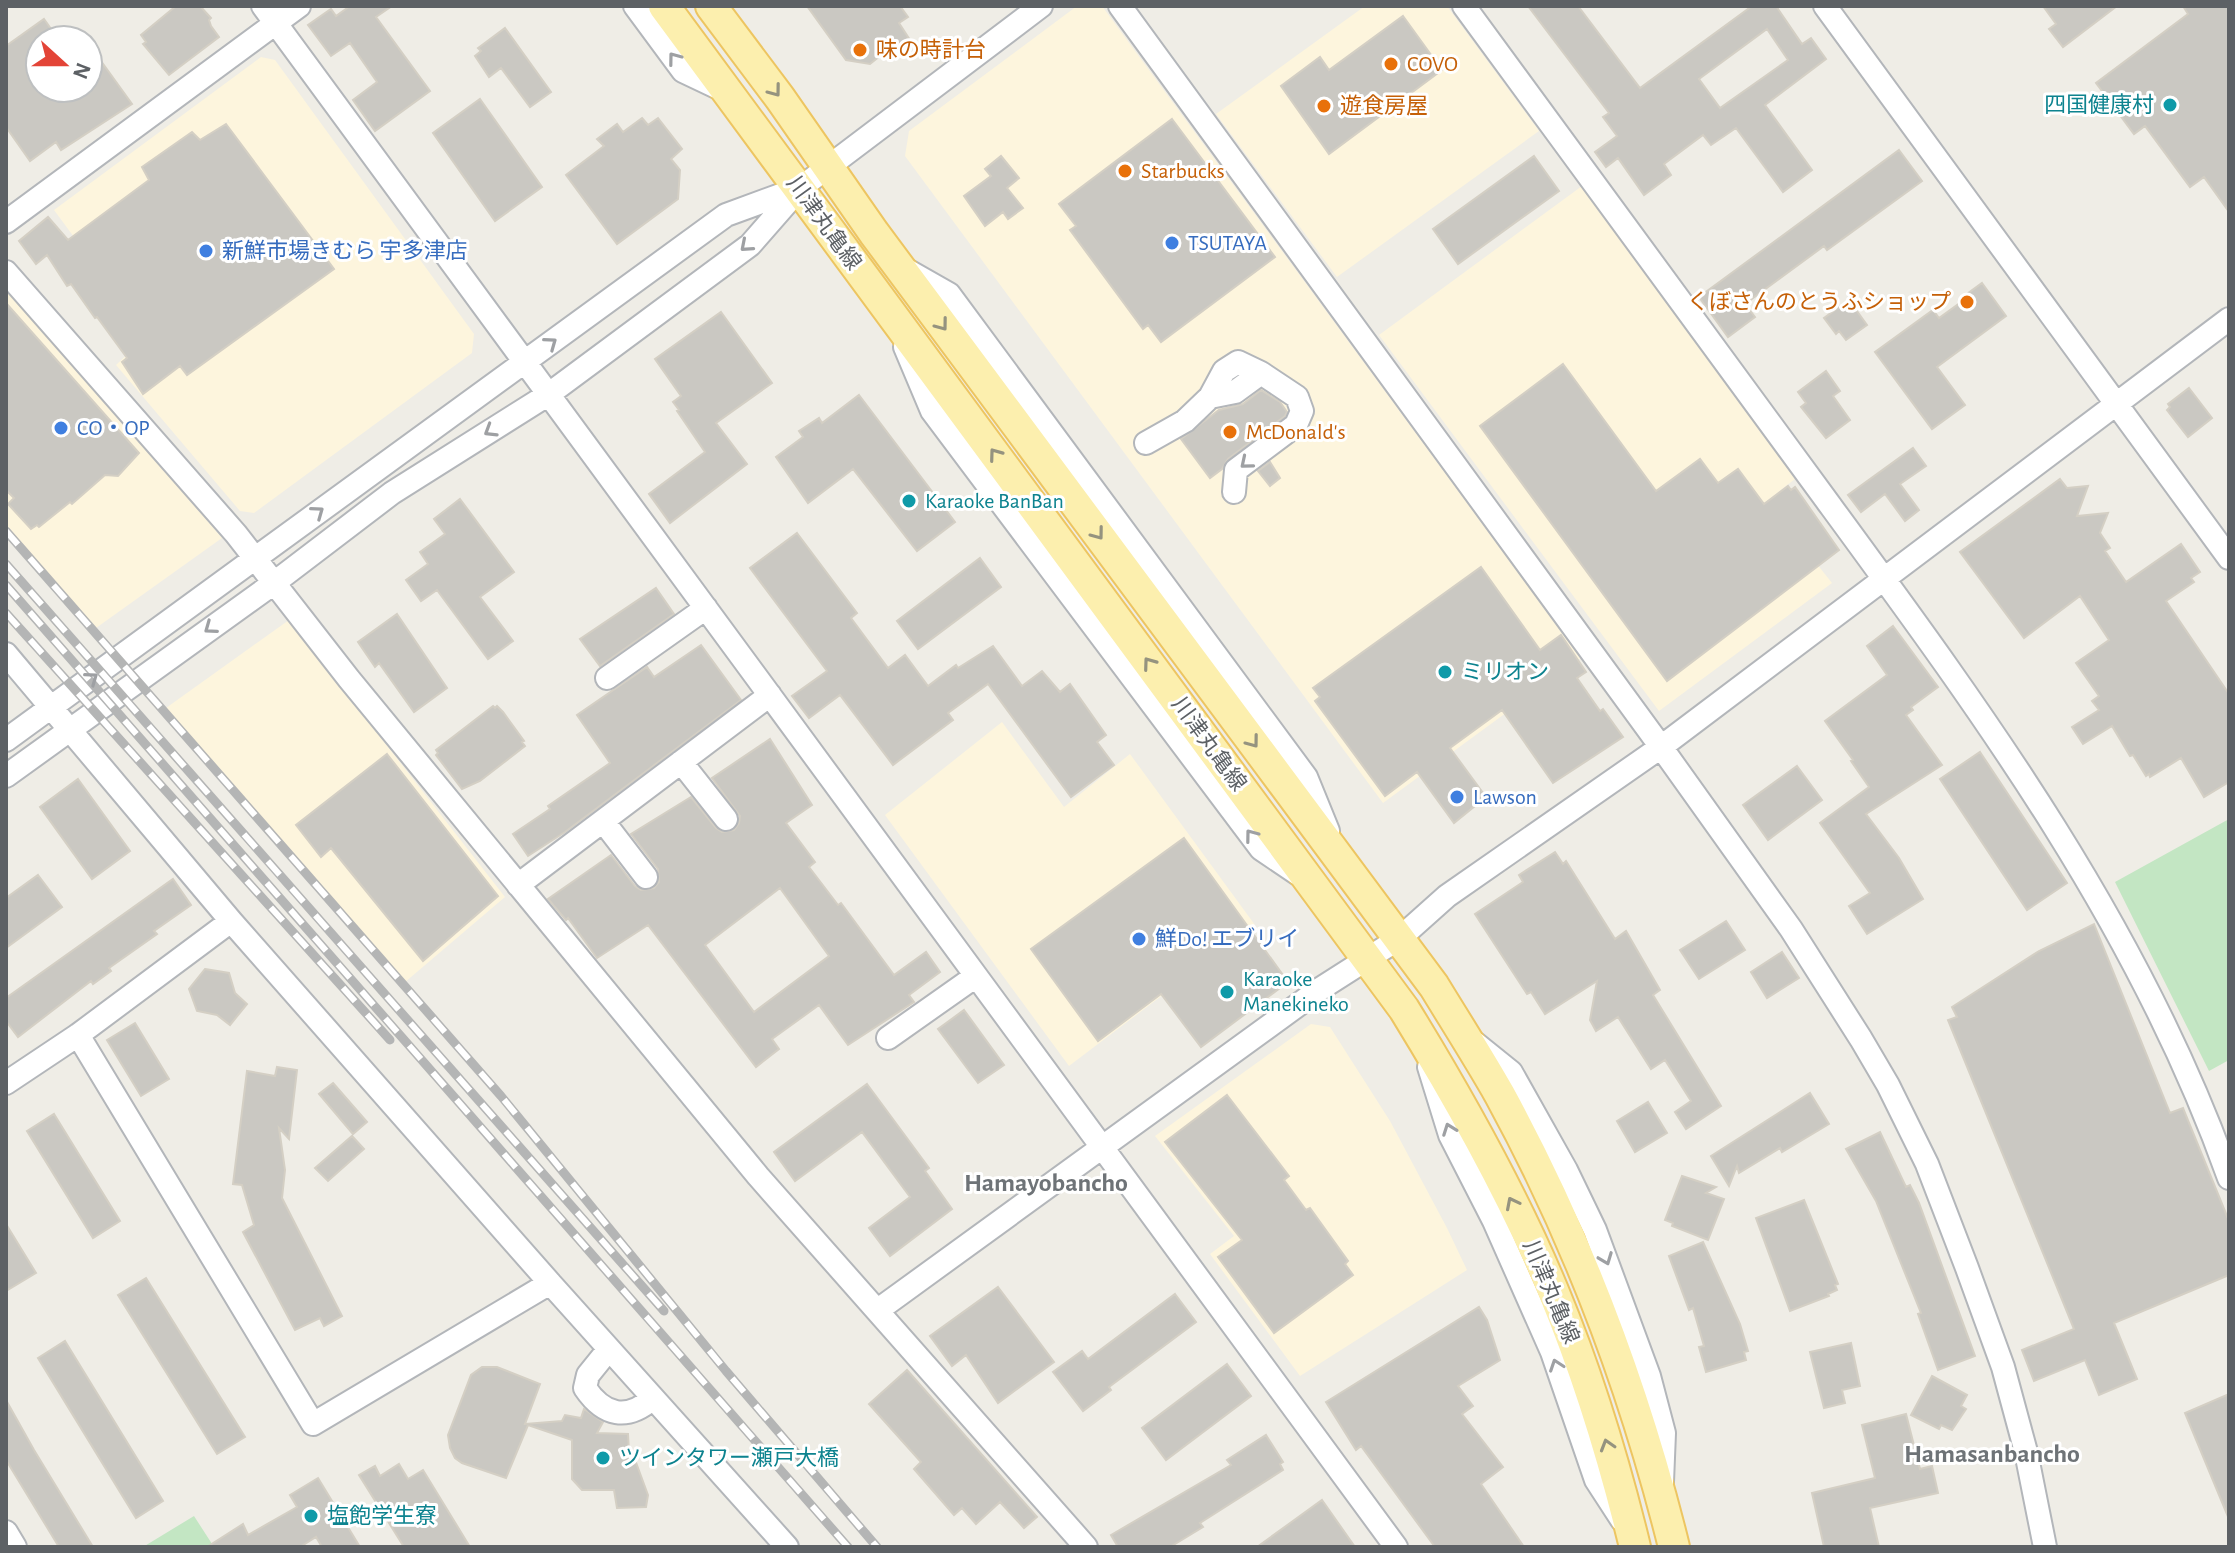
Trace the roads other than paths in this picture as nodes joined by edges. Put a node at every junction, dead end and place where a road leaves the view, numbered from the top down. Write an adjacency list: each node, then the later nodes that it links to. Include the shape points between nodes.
1 (299, 6): 10 (street)
2 (635, 6): 12 (street, one-way to 2, via 683,71)
3 (664, 6): 12 (main road, 川津丸亀線)
4 (711, 6): 11 (main road, 川津丸亀線)
5 (727, 6): 11 (street)
6 (1041, 6): 13 (street)
7 (1120, 6): 34 (street)
8 (1464, 6): 25 (street)
9 (1825, 6): 20 (street)
10 (269, 14): 15 (street); 18 (street)
11 (741, 46): 13 (main road, 川津丸亀線, one-way to 13)
12 (727, 92): 14 (main road, 川津丸亀線)
13 (828, 167): 14 (street); 42 (main road, 川津丸亀線, one-way to 42)
14 (799, 189): 18 (street, one-way to 14, via 726,215); 19 (street, one-way to 19, via 750,245); 43 (main road, 川津丸亀線, one-way to 14)
15 (6, 222)
16 (6, 272): 23 (street)
17 (2229, 319): 20 (street)
18 (525, 362): 19 (street); 23 (street, one-way to 18)
19 (549, 394): 26 (street, one-way to 26, via 392,493); 27 (street)
20 (2117, 402): 24 (street); 25 (street)
21 (1146, 443): 22 (street, one-way to 22, via 1185,421 1210,397 1235,392 1261,373 1297,397 1302,411 1296,425 1236,470)
22 (1234, 492)
23 (255, 558): 26 (street); 31 (street, one-way to 23)
24 (2229, 558)
25 (1885, 580): 34 (street); 49 (street, via 2038,796 2094,887 2203,1106)
26 (274, 583): 32 (street, one-way to 32); 40 (street)
27 (706, 608): 29 (street); 30 (street)
28 (6, 654): 31 (street)
29 (607, 678)
30 (770, 695): 35 (street); 44 (street)
31 (51, 707): 32 (street); 33 (street)
32 (69, 729): 36 (street); 41 (street)
33 (6, 740)
34 (1661, 747): 42 (street, via 1447,896); 61 (street, via 1799,941 1888,1085 1927,1164 2003,1367)
35 (681, 762): 37 (street); 38 (street)
36 (6, 776)
37 (726, 819)
38 (603, 821): 39 (street); 40 (street)
39 (646, 877)
40 (518, 885): 51 (street, via 758,1176)
41 (231, 921): 45 (street); 50 (street)
42 (1400, 938): 43 (street); 60 (main road, 川津丸亀線, one-way to 60, via 1499,1094 1551,1195 1625,1374)
43 (1367, 960): 48 (street); 55 (main road, 川津丸亀線, one-way to 43, via 1590,1388 1554,1293 1465,1113 1420,1035)
44 (976, 976): 46 (street); 48 (street)
45 (78, 1035): 47 (street); 50 (street, via 313,1424)
46 (888, 1038)
47 (6, 1083)
48 (1102, 1147): 51 (street); 59 (street)
49 (2229, 1178)
50 (550, 1283): 52 (street)
51 (878, 1310): 58 (street)
52 (609, 1349): 53 (street); 53 (street, via 588,1375 585,1388 594,1402 620,1413 639,1410)
53 (653, 1398): 57 (street)
54 (6, 1532): 56 (street)
55 (1634, 1542)
56 (15, 1547)
57 (787, 1547)
58 (1086, 1547)
59 (1396, 1547)
60 (1674, 1547)
61 (2045, 1547)

